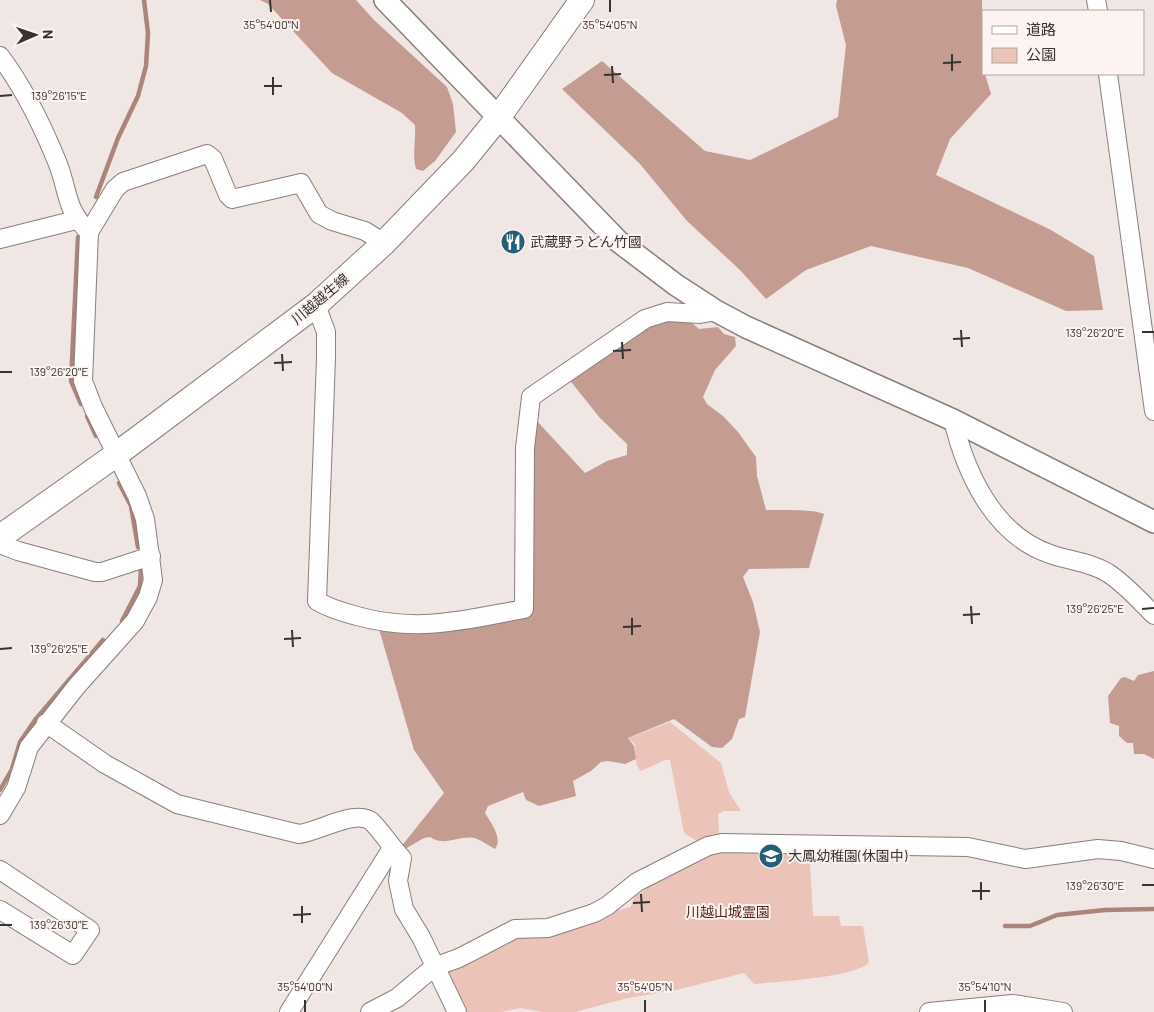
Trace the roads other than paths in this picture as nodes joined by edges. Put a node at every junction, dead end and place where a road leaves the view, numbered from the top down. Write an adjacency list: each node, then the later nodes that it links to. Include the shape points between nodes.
1 (385, 0): 5 (street)
2 (582, 0): 5 (main road, 川越越生線)
3 (0, 56): 6 (street, via 19,83 50,145)
4 (1108, 75): 12 (street)
5 (498, 118): 9 (main road, 川越越生線, via 463,161); 11 (street, via 618,241)
6 (76, 220): 7 (street); 8 (street)
7 (89, 232): 9 (street, via 114,189 123,182 207,154 213,158 232,199 301,183 319,214 365,231); 14 (street, via 83,381)
8 (0, 239)
9 (384, 243): 10 (main road, 川越越生線)
10 (316, 305): 11 (street, via 326,332 317,601 328,608 370,620 417,626 524,609 525,448 531,397 645,319 667,312 700,314); 14 (main road, 川越越生線)
11 (716, 311): 13 (street, via 788,348)
12 (1154, 411)
13 (953, 420): 15 (street); 19 (street, via 961,452 971,474 1006,527 1049,554 1091,564 1109,574)
14 (117, 454): 16 (main road, 川越越生線); 18 (street, via 145,520)
15 (1154, 522)
16 (0, 537)
17 (0, 544): 18 (street, via 95,572)
18 (151, 556): 20 (street, via 153,580 136,621)
19 (1154, 614)
20 (46, 723): 21 (street, via 28,747 16,788); 22 (street, via 106,764 184,807 299,834 347,819 364,818 371,820)
21 (0, 815)
22 (392, 848): 26 (street, via 402,858 398,881 404,909); 27 (street)
23 (1154, 859): 26 (street, via 1098,850 1025,859 968,847 722,843 708,846 637,882 594,913 548,928 515,929)
24 (0, 870): 25 (street, via 90,930 72,955)
25 (0, 910)
26 (434, 967): 28 (street, via 398,998); 29 (street)
27 (289, 1012)
28 (370, 1012)
29 (457, 1012)
30 (929, 1012): 31 (street, via 1013,1004)
31 (1063, 1012)

